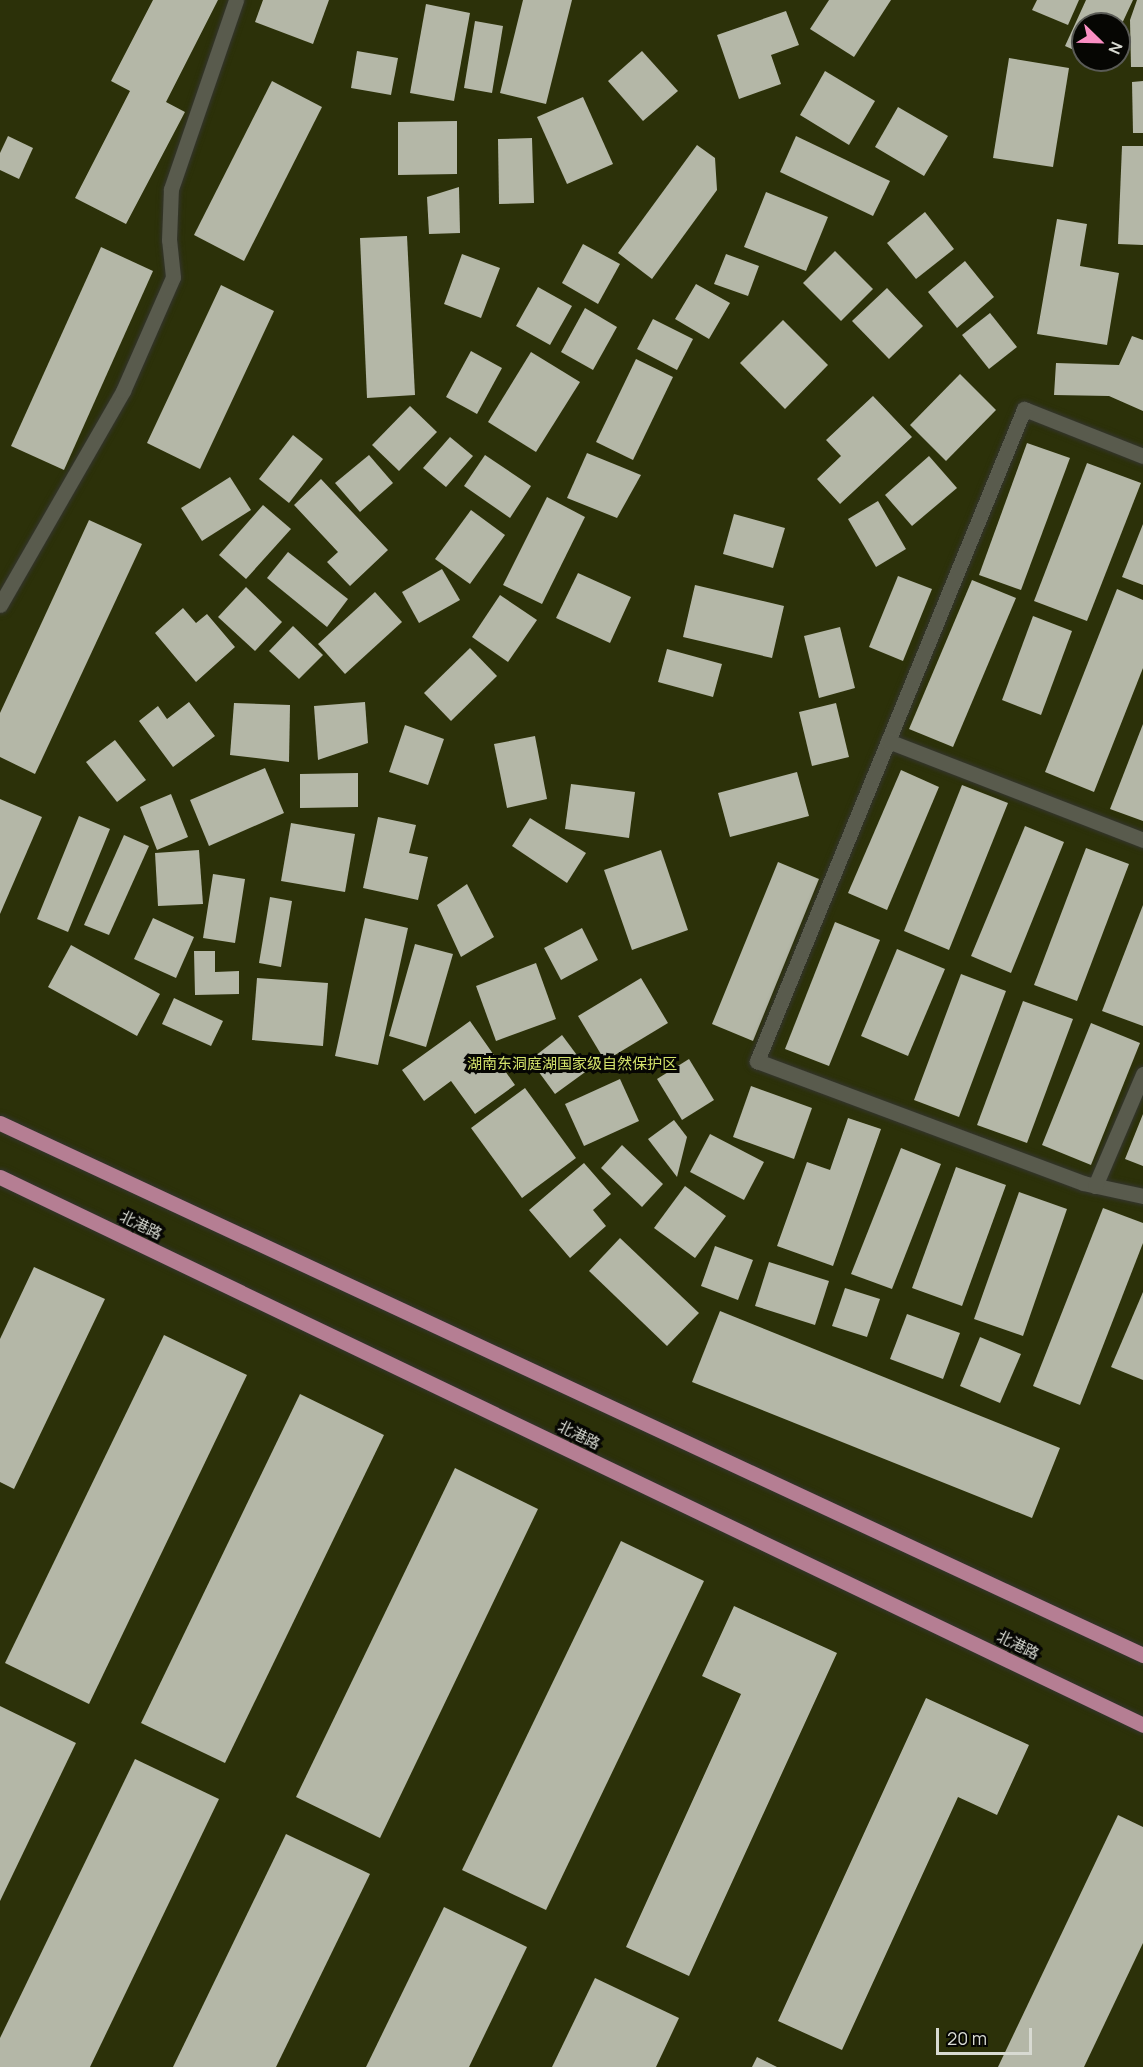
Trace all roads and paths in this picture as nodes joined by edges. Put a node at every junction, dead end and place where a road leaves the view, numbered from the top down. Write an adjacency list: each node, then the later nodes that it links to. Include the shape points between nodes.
1 (236, 0): 3 (street, via 171,189 169,240 173,278 123,391)
2 (1143, 456): 4 (street, via 1024,409)
3 (0, 605)
4 (888, 741): 5 (street); 9 (street, via 757,1061)
5 (1143, 840)
6 (1143, 1074): 9 (street)
7 (0, 1123): 11 (main road)
8 (0, 1177): 12 (main road, 北港路)
9 (1095, 1186): 10 (street)
10 (1143, 1196)
11 (1143, 1654)
12 (1143, 1725)

